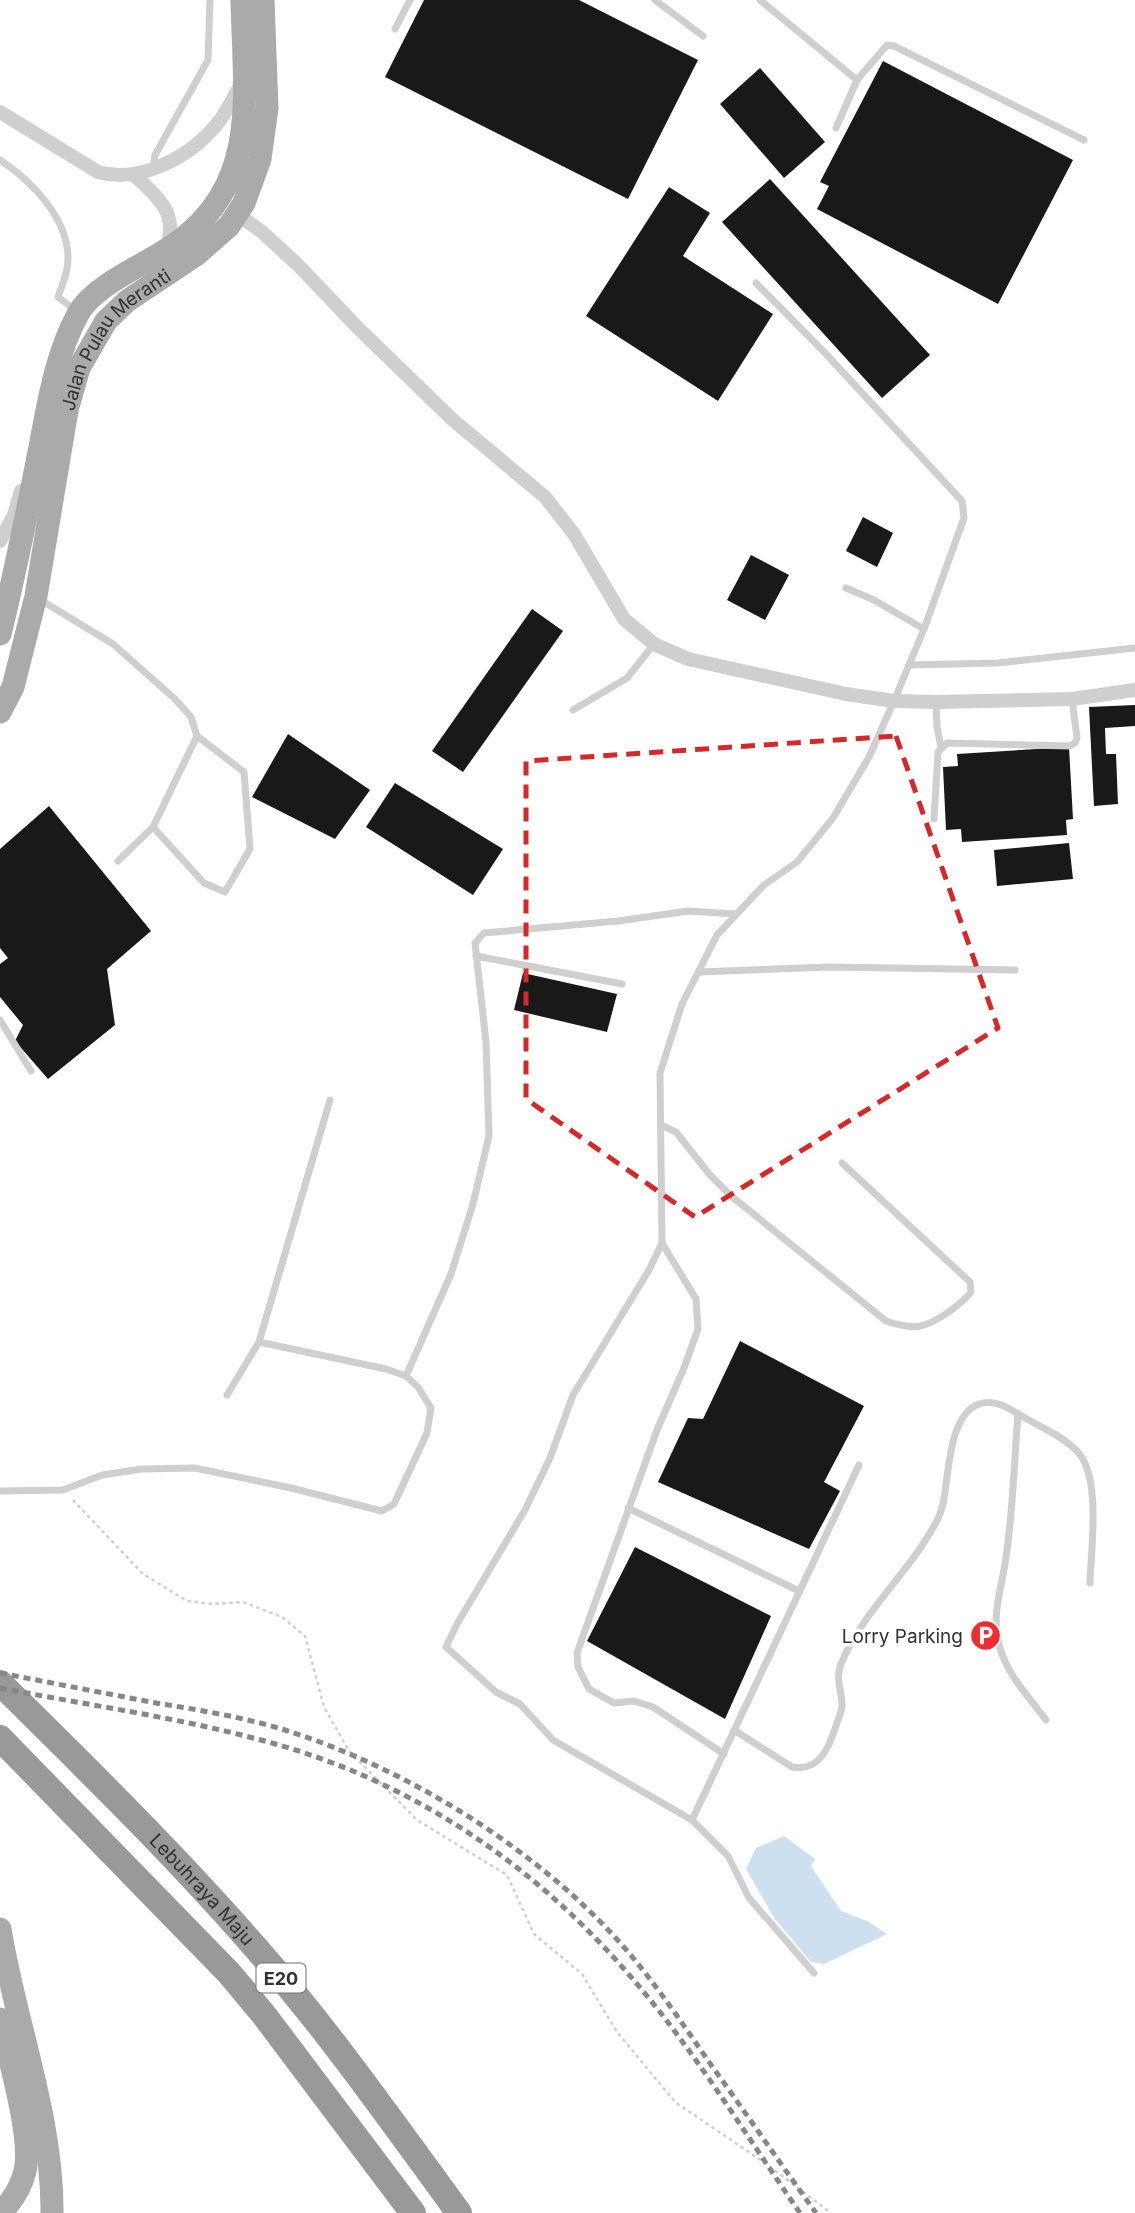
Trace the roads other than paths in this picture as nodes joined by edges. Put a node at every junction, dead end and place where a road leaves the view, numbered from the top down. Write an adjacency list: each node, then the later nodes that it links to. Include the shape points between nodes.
1 (210, 0): 15 (lane, via 208,60 155,155)
2 (242, 0): 9 (main road, Jalan Pulau Meranti)
3 (263, 0): 17 (main road, Jalan Pulau Meranti, via 267,108 260,159)
4 (410, 0): 7 (lane)
5 (655, 0): 8 (lane)
6 (760, 0): 10 (lane)
7 (395, 29)
8 (703, 36)
9 (245, 75): 15 (street, via 218,124 194,147); 18 (main road, Jalan Pulau Meranti, via 245,121 230,181 215,208)
10 (857, 80): 12 (lane); 13 (lane, via 887,45 894,46)
11 (0, 112): 16 (street, via 98,172 114,177)
12 (836, 128)
13 (1084, 141)
14 (0, 160): 20 (lane, via 38,191 57,218 69,259 58,296)
15 (153, 168): 16 (street)
16 (133, 174): 18 (street, via 170,216 172,234)
17 (238, 215): 24 (main road, Jalan Pulau Meranti, via 196,255 127,300 106,321 79,368 67,410); 27 (street, via 297,264 453,420 545,496 574,534 624,620)
18 (165, 251): 20 (main road, Jalan Pulau Meranti, via 113,281)
19 (756, 283): 25 (lane, via 962,501 964,518 958,539)
20 (78, 313): 21 (main road, Jalan Pulau Meranti, via 57,365)
21 (44, 426): 22 (street, via 14,515); 26 (main road, Jalan Pulau Meranti)
22 (0, 541)
23 (846, 588): 25 (lane)
24 (36, 596): 35 (main road, Jalan Pulau Meranti, via 13,687); 36 (lane, via 113,644 175,699 191,717)
25 (924, 629): 29 (lane)
26 (0, 634)
27 (654, 644): 32 (street, via 688,659); 34 (lane, via 627,677)
28 (1135, 648): 29 (lane, via 998,663)
29 (909, 665): 32 (lane)
30 (1135, 690): 31 (street)
31 (1072, 699): 33 (street); 37 (lane, via 1077,738 1070,746 947,743)
32 (894, 701): 33 (street); 41 (lane, via 869,757 833,818 797,862 764,884)
33 (936, 702): 37 (lane)
34 (573, 710)
35 (0, 712)
36 (197, 736): 39 (lane); 39 (lane, via 244,772 250,849 225,892 204,883)
37 (941, 747): 38 (lane)
38 (934, 819)
39 (153, 827): 40 (lane)
40 (118, 861)
41 (736, 915): 42 (lane, via 688,911 484,933 475,943); 44 (lane, via 717,935)
42 (477, 956): 45 (lane); 53 (lane, via 489,1136 451,1275)
43 (1015, 970): 44 (lane, via 830,967)
44 (699, 972): 49 (lane, via 682,1004 660,1073)
45 (622, 984)
46 (0, 1020): 47 (lane)
47 (31, 1071)
48 (330, 1100): 52 (lane)
49 (660, 1125): 50 (lane, via 676,1132 731,1196 886,1321 916,1327 931,1324 965,1300 971,1293 970,1282); 51 (lane)
50 (842, 1163)
51 (662, 1243): 58 (lane, via 696,1299 698,1329); 66 (lane, via 573,1395 525,1510 446,1647 496,1692 520,1704 554,1740)
52 (259, 1342): 53 (lane); 54 (lane)
53 (406, 1376): 57 (lane, via 432,1408 427,1433 394,1504 382,1511 195,1468 102,1475 63,1490)
54 (227, 1395)
55 (1018, 1414): 59 (lane, via 1076,1450 1088,1465 1093,1485); 62 (lane, via 996,1626 1010,1672); 63 (lane, via 996,1402 980,1403 967,1410 956,1429 942,1507 932,1530 855,1637 841,1664 842,1707 824,1756 812,1766 792,1766)
56 (859, 1465): 60 (lane)
57 (0, 1491)
58 (628, 1508): 60 (lane); 65 (lane, via 577,1653 578,1668 589,1689 614,1703 634,1701 653,1707)
59 (1090, 1583)
60 (799, 1591): 63 (lane)
61 (0, 1683): 74 (highway, Lebuhraya Maju / E20, via 202,1889 285,1982)
62 (1046, 1720)
63 (734, 1730): 65 (lane)
64 (0, 1738): 73 (highway, Lebuhraya Maju / E20, via 247,1994)
65 (724, 1754): 66 (lane)
66 (692, 1819): 68 (lane, via 728,1856 749,1898)
67 (0, 1929): 72 (main road, via 43,2129)
68 (814, 1973)
69 (0, 2019): 70 (main road, via 25,2132 26,2168 17,2195)
70 (2, 2213): 71 (main road, via 26,2206)
71 (46, 2213)
72 (52, 2213)
73 (413, 2213)
74 (459, 2213)

